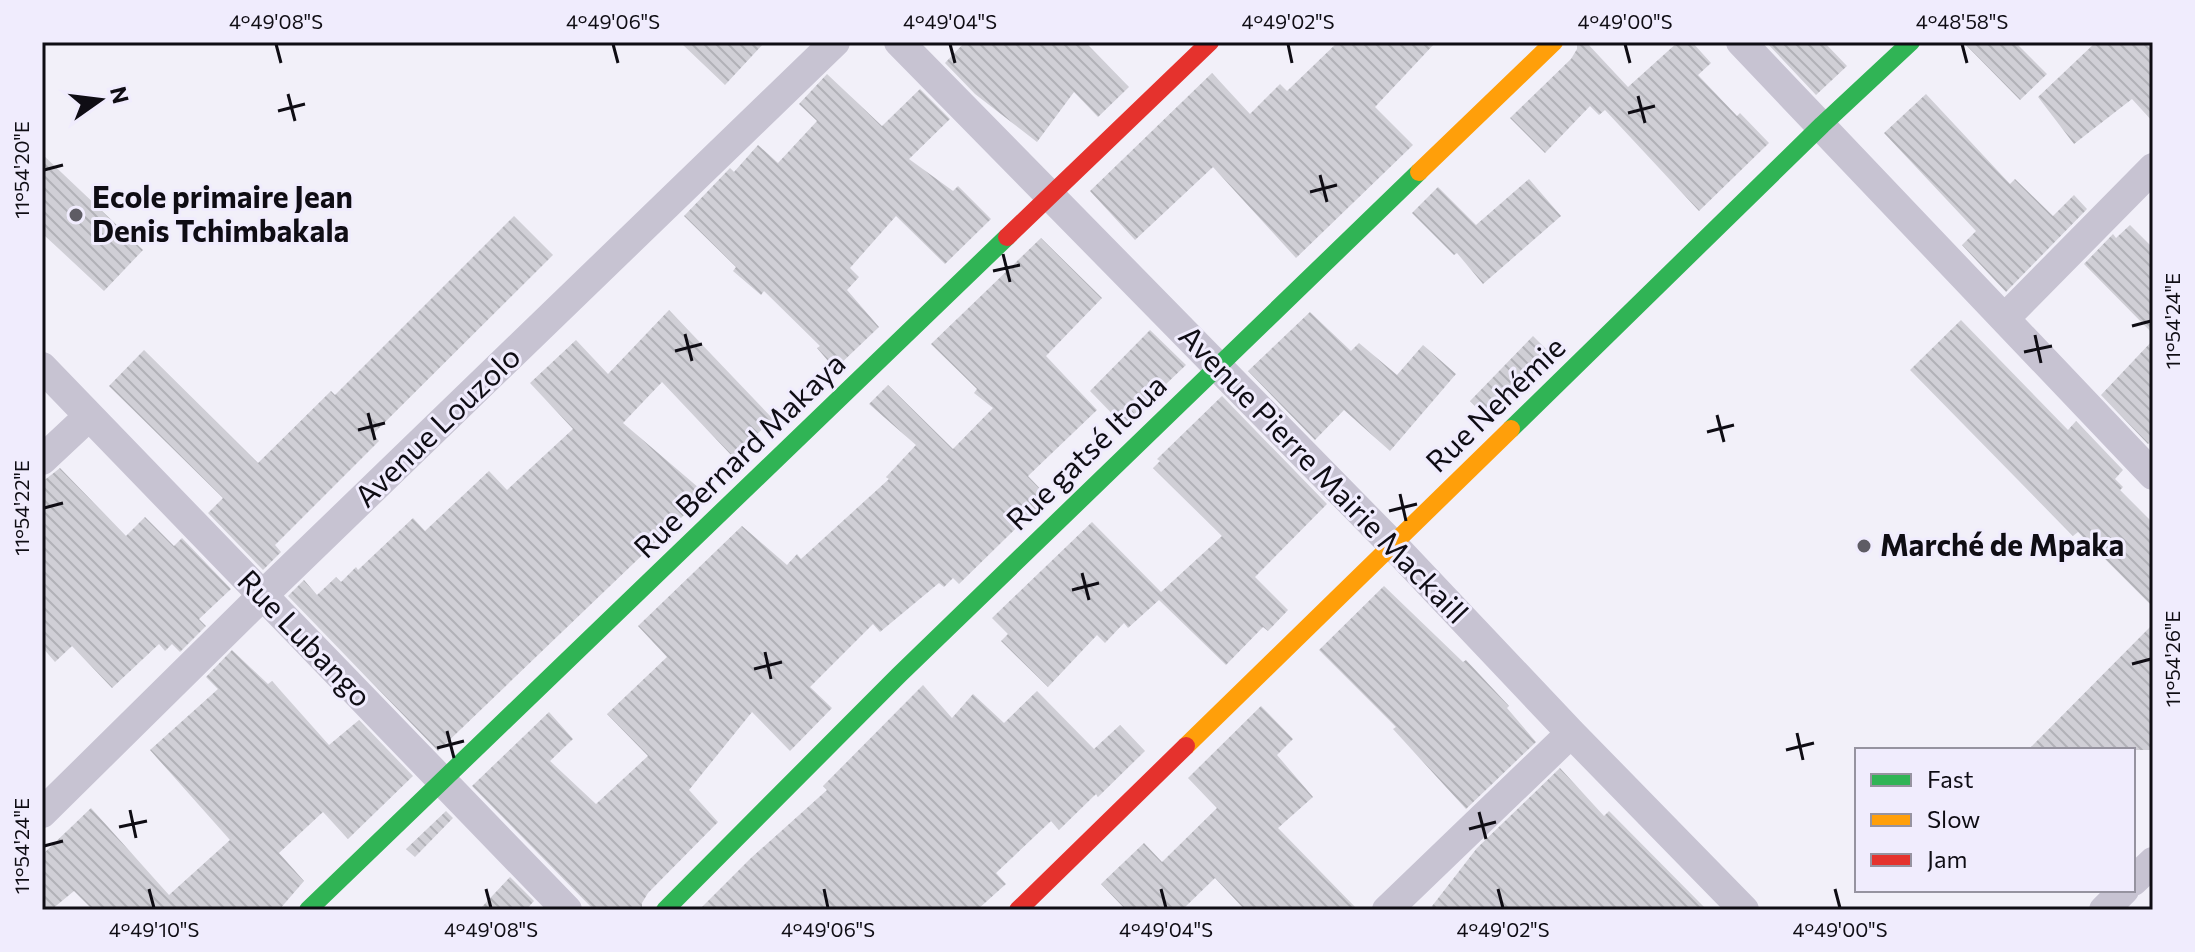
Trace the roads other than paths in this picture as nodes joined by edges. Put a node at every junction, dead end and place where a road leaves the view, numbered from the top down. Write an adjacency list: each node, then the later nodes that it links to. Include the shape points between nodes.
1 (835, 42): 17 (street, Avenue Louzolo)
2 (899, 42): 9 (street, Avenue Pierre Mairie Mackaill)
3 (1210, 42): 9 (street, Rue Bernard Makaya)
4 (1554, 42): 11 (street, Rue gatsé Itoua)
5 (1741, 42): 7 (street)
6 (1911, 42): 7 (street, Rue Nehémie)
7 (1822, 125): 10 (street); 16 (street, Rue Nehémie)
8 (2153, 168): 10 (street)
9 (1050, 195): 11 (street, Avenue Pierre Mairie Mackaill); 19 (street, Rue Bernard Makaya)
10 (2005, 318): 15 (street)
11 (1218, 365): 16 (street, Avenue Pierre Mairie Mackaill); 26 (street, Rue gatsé Itoua)
12 (42, 367): 13 (street, Rue Lubango)
13 (89, 416): 14 (street); 17 (street, Rue Lubango)
14 (42, 460)
15 (2153, 475)
16 (1393, 545): 18 (street, Avenue Pierre Mairie Mackaill); 27 (street, Rue Nehémie)
17 (263, 595): 19 (street, Rue Lubango); 20 (street, Avenue Louzolo)
18 (1571, 733): 28 (street); 29 (street, Avenue Pierre Mairie Mackaill)
19 (442, 781): 24 (street, Rue Bernard Makaya); 25 (street, Rue Lubango)
20 (42, 813)
21 (2153, 862): 22 (street)
22 (2135, 879)
23 (2122, 892): 30 (street)
24 (308, 910)
25 (567, 910)
26 (665, 910)
27 (1018, 910)
28 (1387, 910)
29 (1744, 910)
30 (2104, 910)

